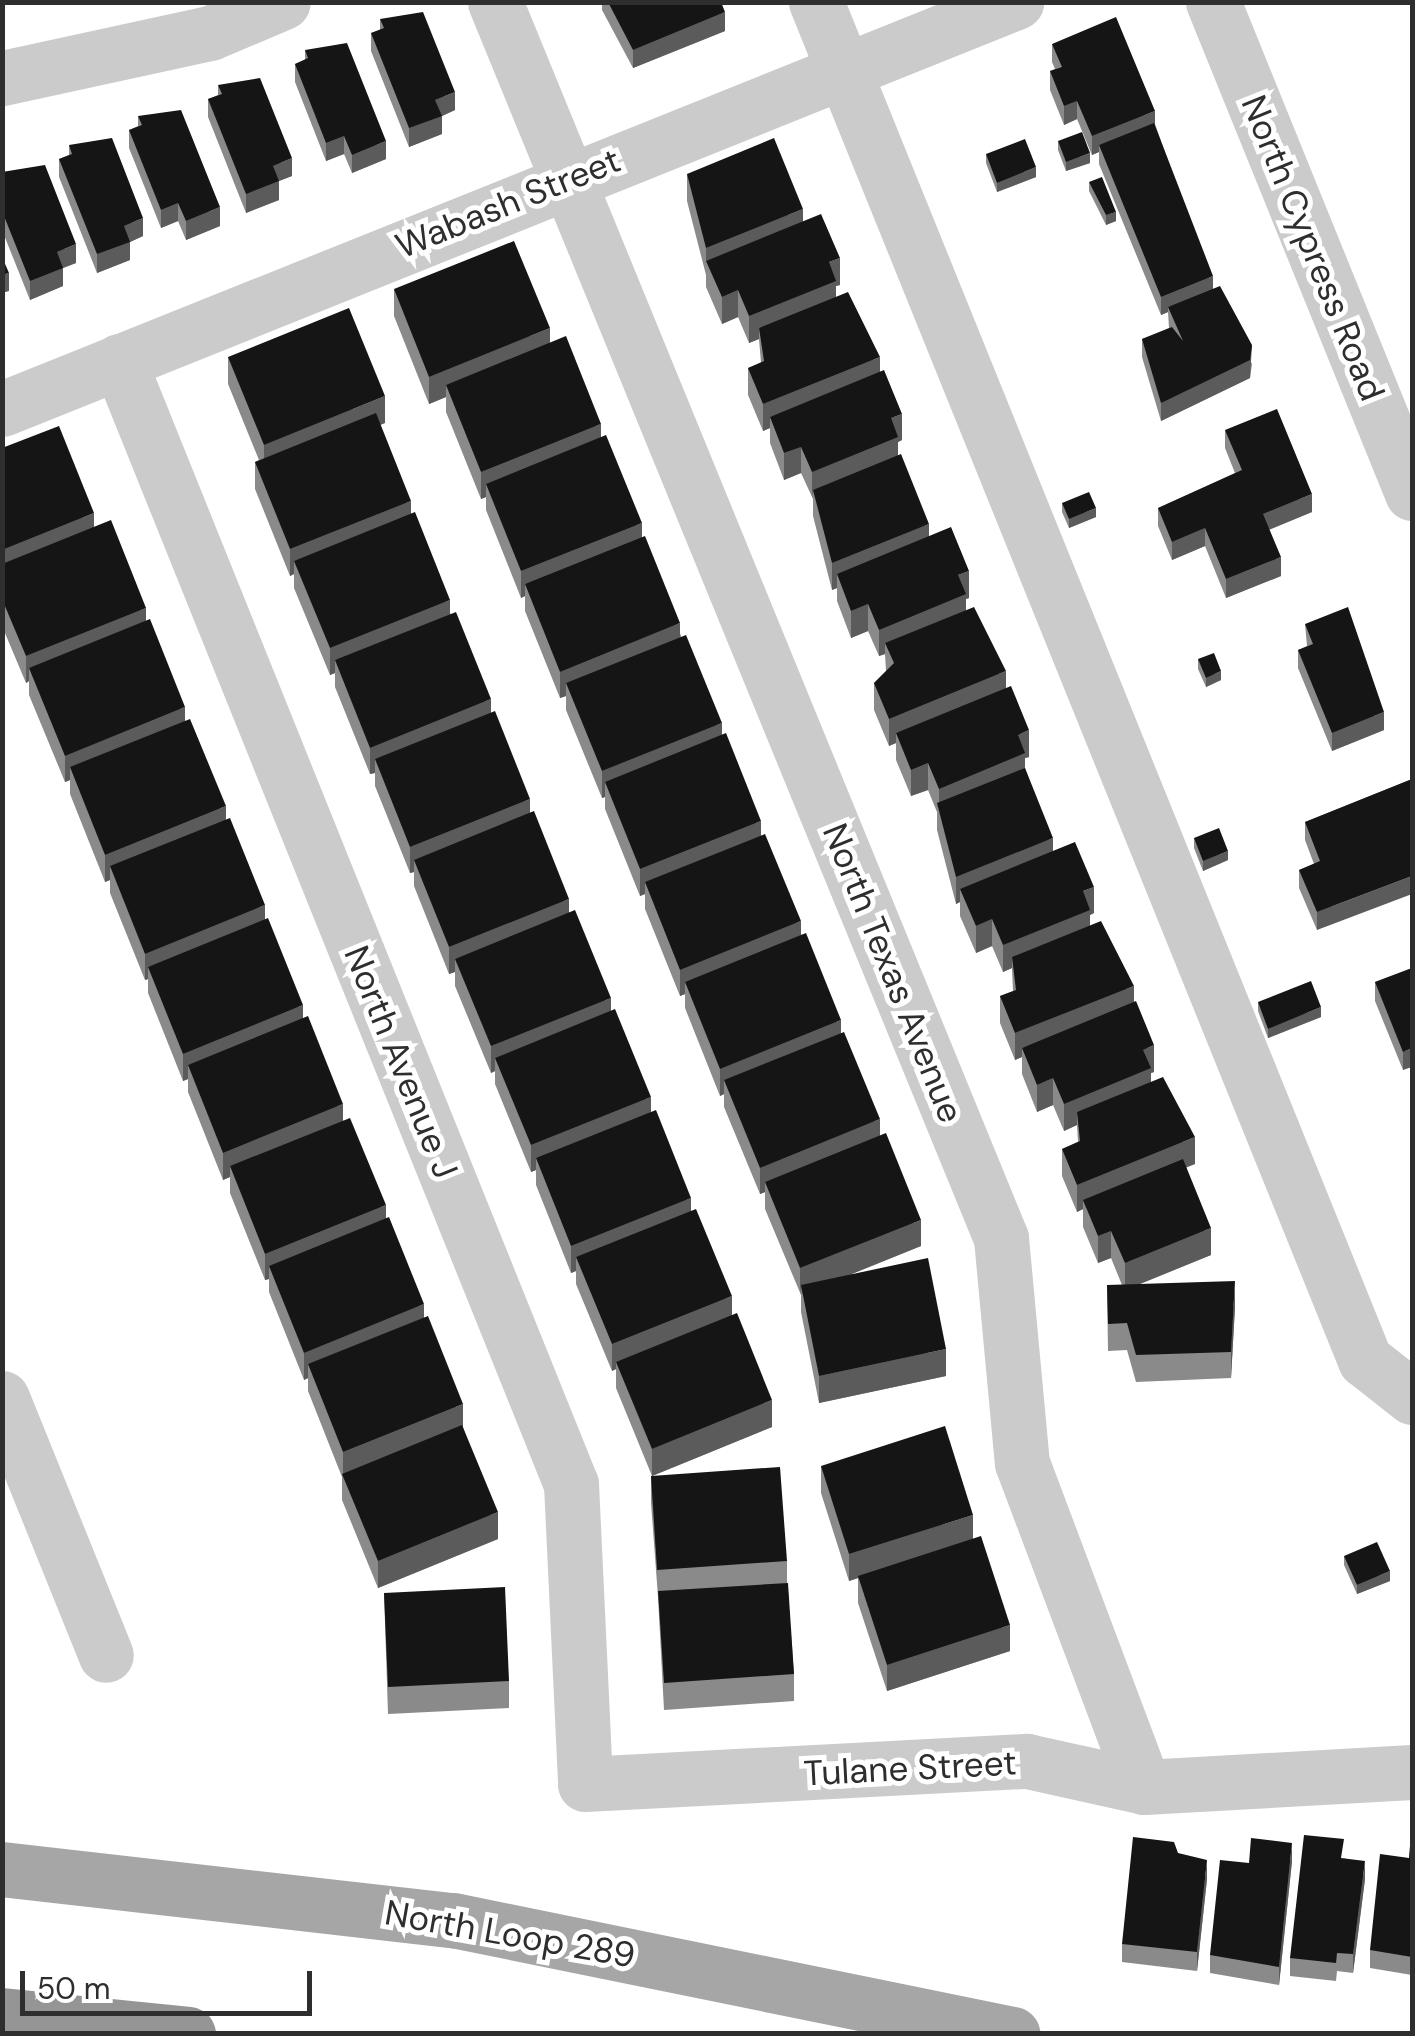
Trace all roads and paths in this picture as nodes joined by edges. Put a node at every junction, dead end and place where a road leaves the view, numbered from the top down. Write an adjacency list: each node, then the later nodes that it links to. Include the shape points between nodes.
1 (283, 2): 7 (street, via 210,33)
2 (494, 2): 8 (street, North Texas Avenue)
3 (816, 2): 6 (street)
4 (1016, 2): 6 (street, Wabash Street)
5 (1213, 2): 11 (street, North Cypress Road)
6 (842, 70): 8 (street, Wabash Street); 12 (street, via 1365,1360)
7 (2, 78)
8 (569, 178): 9 (street, Wabash Street); 17 (street, North Texas Avenue, via 1001,1238 1022,1463)
9 (118, 361): 10 (street, Wabash Street); 16 (street, North Avenue J, via 571,1484)
10 (2, 409)
11 (1412, 493)
12 (1412, 1397)
13 (2, 1398): 14 (street)
14 (106, 1655)
15 (1412, 1772): 17 (street, Tulane Street)
16 (585, 1784): 17 (street, Tulane Street, via 1027,1761)
17 (1144, 1787)
18 (2, 1869): 21 (main road, North Loop 289, via 453,1920)
19 (2, 2014): 20 (highway)
20 (188, 2034)
21 (1013, 2034)

